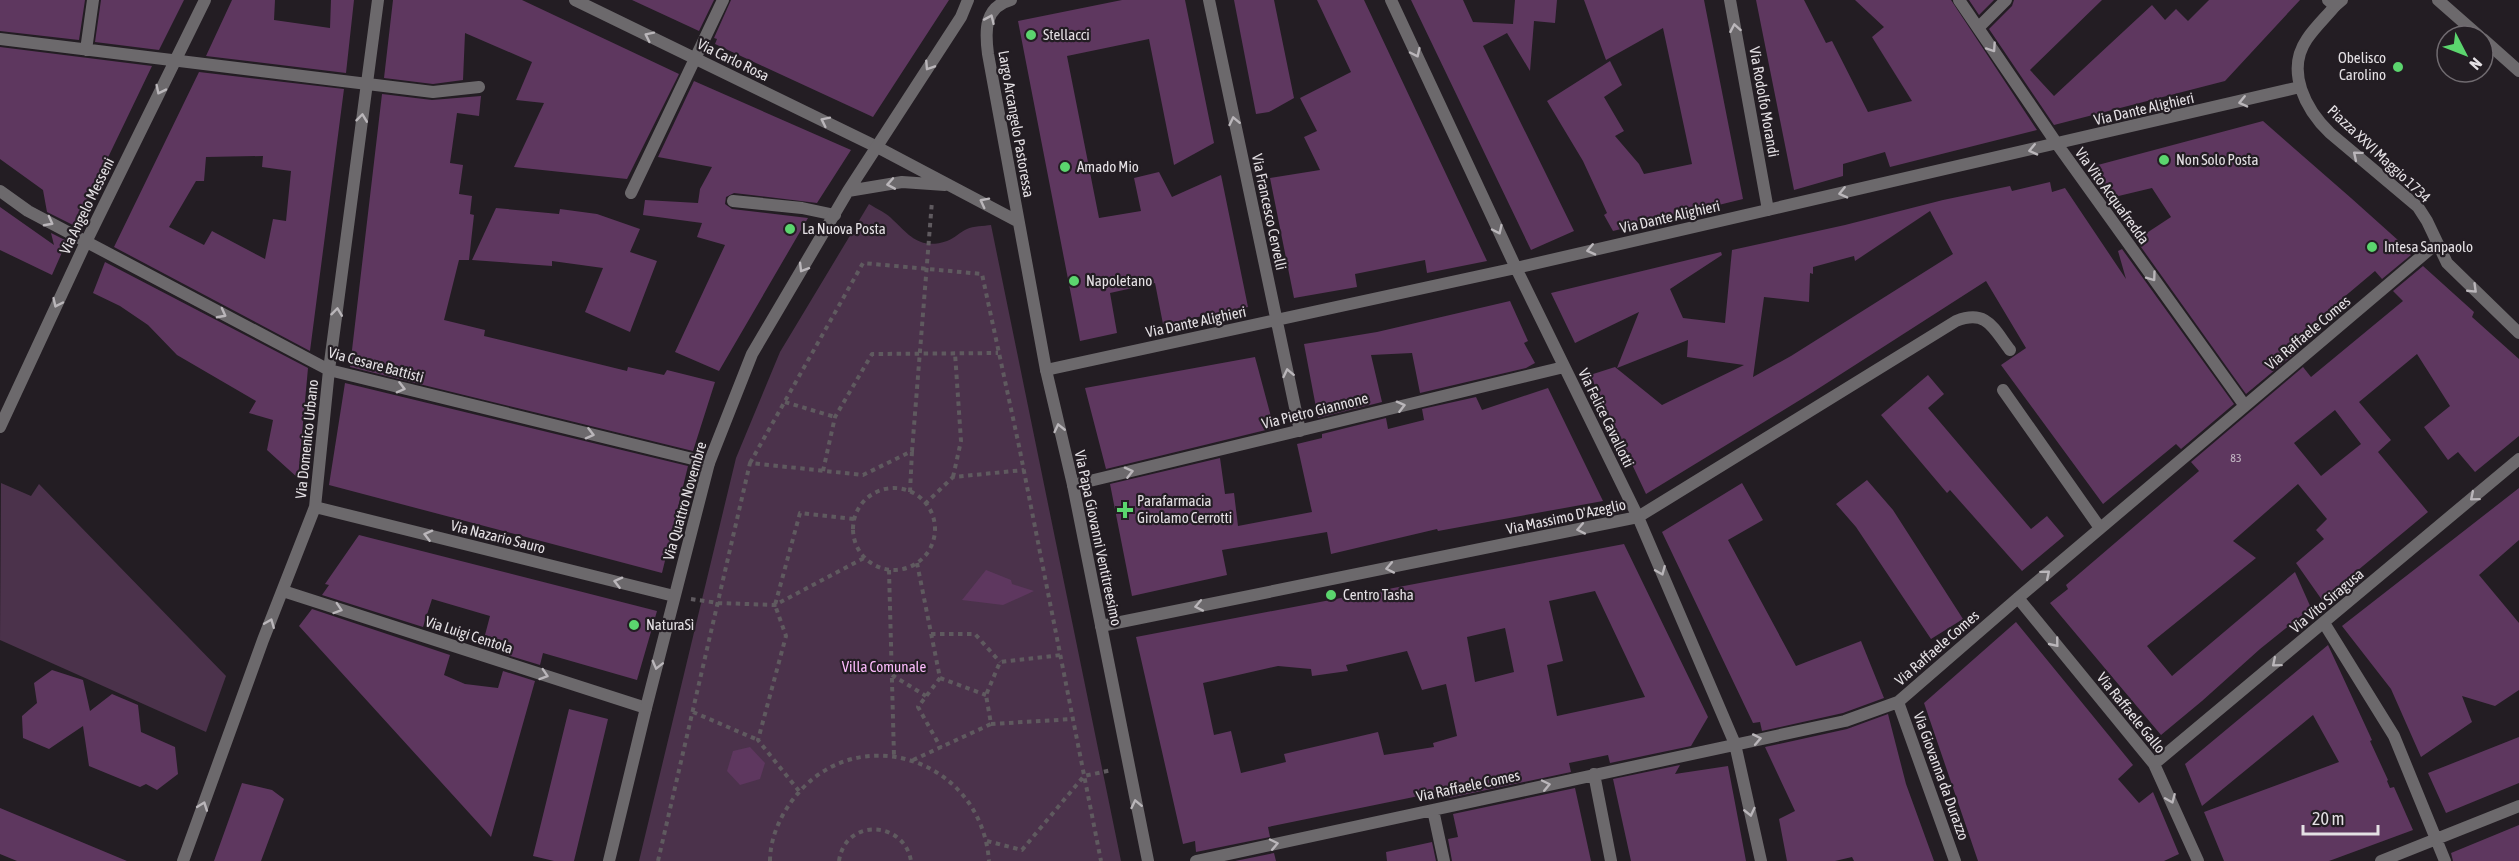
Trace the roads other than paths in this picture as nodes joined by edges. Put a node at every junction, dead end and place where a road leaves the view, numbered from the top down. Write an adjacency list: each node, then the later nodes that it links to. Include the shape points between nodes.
1 (93, 0): 18 (street)
2 (205, 0): 21 (street, Via Angelo Messeni)
3 (378, 0): 23 (street, Via Domenico Urbano)
4 (575, 0): 20 (street, Via Carlo Rosa, one-way to 4)
5 (723, 0): 20 (street)
6 (968, 0): 27 (street, one-way to 27)
7 (1209, 0): 39 (street, Via Francesco Cervelli, one-way to 7)
8 (1391, 0): 38 (street, Via Felice Cavallotti, one-way to 38)
9 (1730, 0): 33 (street, Via Rodolfo Morandi, one-way to 9)
10 (1959, 0): 16 (street, Via Vito Acquafredda)
11 (2006, 0): 16 (street)
12 (2438, 0): 15 (street)
13 (1009, 1): 35 (street, Largo Arcangelo Pastoressa, one-way to 13, via 986,36 989,15)
14 (2335, 2): 25 (street, via 2306,40 2299,58)
15 (2465, 24)
16 (1978, 28): 26 (street, Via Vito Acquafredda, one-way to 26)
17 (0, 39): 18 (street)
18 (86, 50): 21 (street)
19 (2495, 50): 22 (street)
20 (695, 58): 27 (street, Via Carlo Rosa, one-way to 20); 31 (street)
21 (175, 61): 23 (street); 36 (street, Via Angelo Messeni, one-way to 36)
22 (2519, 71)
23 (366, 84): 24 (street, via 433,92); 43 (street, Via Domenico Urbano, one-way to 23)
24 (479, 87)
25 (2300, 87): 26 (street, Via Dante Alighieri, one-way to 26); 37 (street, Piazza XXVI Maggio 1734, one-way to 25, via 2418,207 2317,120)
26 (2057, 144): 33 (street, Via Dante Alighieri, one-way to 33); 46 (street, Via Vito Acquafredda, one-way to 46)
27 (878, 147): 28 (street, Largo Arcangelo Pastoressa); 30 (street, Via Quattro Novembre)
28 (950, 185): 30 (street, Largo Arcangelo Pastoressa, one-way to 30, via 902,182); 35 (street, Largo Arcangelo Pastoressa, one-way to 28)
29 (0, 191): 36 (street, Via Cesare Battisti, one-way to 36)
30 (848, 191): 34 (street, Via Quattro Novembre)
31 (631, 193)
32 (733, 201): 34 (street)
33 (1768, 210): 38 (street, Via Dante Alighieri, one-way to 38)
34 (835, 215): 50 (street, Via Quattro Novembre, one-way to 50, via 752,354)
35 (1017, 221): 44 (street, Via Papa Giovanni Ventitreesimo)
36 (86, 242): 43 (street, Via Cesare Battisti, one-way to 43); 47 (street, Via Angelo Messeni, one-way to 47)
37 (2436, 244): 40 (street, Piazza XXVI Maggio 1734, one-way to 40, via 2447,263); 46 (street, Via Raffaele Comes)
38 (1515, 267): 39 (street, Via Dante Alighieri); 42 (street, Via Felice Cavallotti)
39 (1276, 320): 44 (street, Via Dante Alighieri); 48 (street, Via Francesco Cervelli, one-way to 39)
40 (2519, 333)
41 (2010, 350): 53 (street, Via Massimo D'Azeglio, via 1986,320 1978,316 1956,321)
42 (1564, 367): 48 (street, Via Pietro Giannone, one-way to 42); 53 (street, Via Felice Cavallotti)
43 (329, 370): 50 (street, Via Cesare Battisti, one-way to 50); 52 (street, Via Domenico Urbano)
44 (1046, 370): 51 (street, Via Papa Giovanni Ventitreesimo, one-way to 44)
45 (2003, 390): 54 (street)
46 (2245, 406): 54 (street, Via Raffaele Comes)
47 (0, 427)
48 (1300, 430): 51 (street, Via Pietro Giannone, one-way to 48)
49 (2519, 459): 58 (street, Via Vito Siragusa, one-way to 58)
50 (709, 463): 56 (street, Via Quattro Novembre)
51 (1073, 485): 59 (street, Via Papa Giovanni Ventitreesimo)
52 (315, 507): 55 (street, Via Domenico Urbano); 56 (street, Via Nazario Sauro, one-way to 52)
53 (1638, 517): 59 (street, Via Massimo D'Azeglio, one-way to 59); 62 (street, Via Felice Cavallotti, one-way to 62)
54 (2100, 528): 57 (street, Via Raffaele Comes, one-way to 54)
55 (283, 591): 61 (street, Via Luigi Centola, one-way to 61); 68 (street, Via Domenico Urbano, one-way to 55)
56 (674, 596): 61 (street, Via Quattro Novembre, one-way to 61)
57 (2018, 598): 60 (street, Via Raffaele Comes); 63 (street, Via Raffaele Gallo, one-way to 63)
58 (2324, 623): 63 (street, Via Vito Siragusa, one-way to 63); 67 (street, via 2394,736)
59 (1101, 626): 70 (street, Via Papa Giovanni Ventitreesimo, one-way to 59)
60 (1898, 702): 62 (street, Via Raffaele Comes, one-way to 60, via 1845,721); 75 (street, Via Giovanna da Durazzo)
61 (646, 708): 69 (street, Via Quattro Novembre)
62 (1735, 744): 64 (street, Via Raffaele Comes); 74 (street, Via Felice Cavallotti, one-way to 74)
63 (2154, 764): 76 (street, Via Raffaele Gallo, one-way to 76)
64 (1594, 774): 66 (street, Via Raffaele Comes, one-way to 64); 73 (street)
65 (2519, 806): 67 (street)
66 (1433, 810): 71 (street, Via Raffaele Comes, one-way to 66); 72 (street)
67 (2435, 840): 77 (street); 78 (street)
68 (183, 861)
69 (609, 861)
70 (1148, 861)
71 (1196, 861)
72 (1444, 861)
73 (1611, 861)
74 (1761, 861)
75 (1955, 861)
76 (2198, 861)
77 (2381, 861)
78 (2445, 861)

